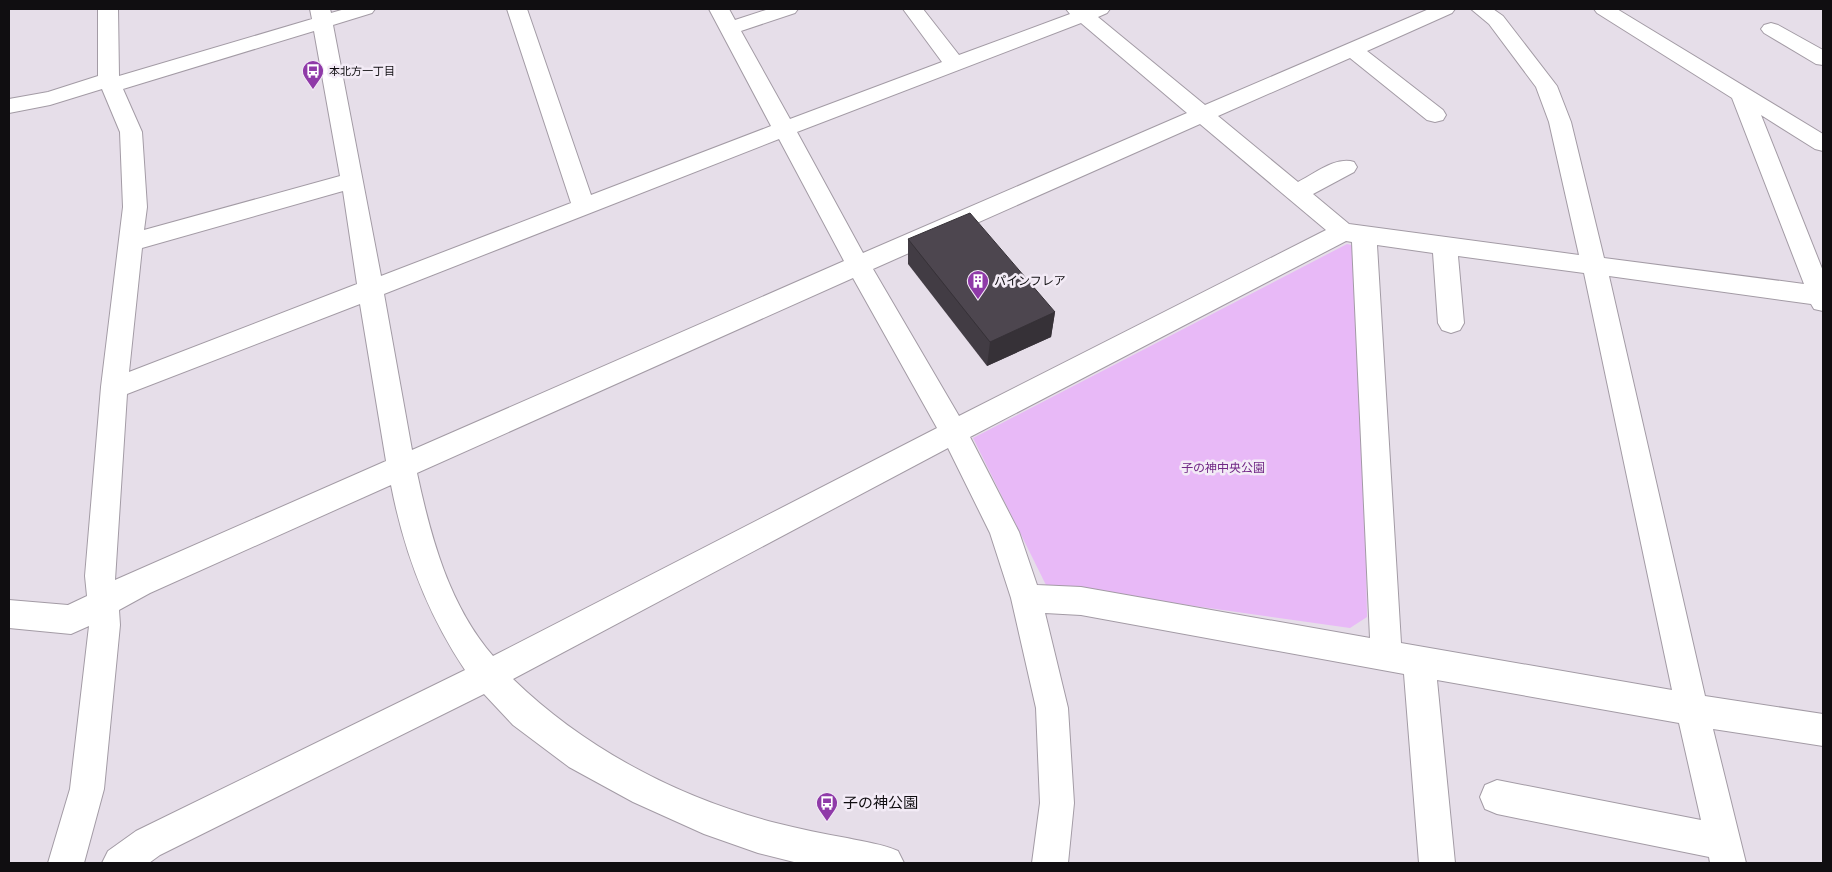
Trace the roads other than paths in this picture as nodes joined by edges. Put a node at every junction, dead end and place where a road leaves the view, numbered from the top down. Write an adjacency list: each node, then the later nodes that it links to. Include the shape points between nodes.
1 (108, 9): 16 (street)
2 (365, 9): 10 (street)
3 (517, 9): 28 (street)
4 (788, 9): 11 (street)
5 (913, 9): 15 (street)
6 (1445, 9): 13 (street)
7 (1481, 9): 33 (street, via 1512,38 1546,86 1560,122)
8 (1604, 9): 17 (street)
9 (1087, 11): 15 (street); 19 (street)
10 (321, 15): 16 (street); 26 (street)
11 (724, 18): 22 (street)
12 (1771, 29): 14 (street)
13 (1351, 49): 19 (street); 20 (street)
14 (1823, 60)
15 (955, 65): 22 (street)
16 (111, 83): 18 (street); 30 (street, via 131,132 135,207)
17 (1742, 95): 23 (street); 35 (street)
18 (9, 106)
19 (1202, 114): 27 (street); 32 (street)
20 (1435, 115)
21 (1823, 120): 23 (street)
22 (784, 129): 28 (street); 32 (street)
23 (1802, 131): 24 (street)
24 (1823, 144)
25 (1346, 167): 27 (street)
26 (352, 181): 30 (street); 34 (street)
27 (1297, 193): 29 (street)
28 (584, 206): 34 (street)
29 (1354, 234): 31 (street); 38 (street); 43 (street)
30 (132, 242): 37 (street)
31 (1445, 246): 33 (street); 36 (street)
32 (858, 265): 38 (street); 39 (street)
33 (1594, 266): 35 (street); 46 (street)
34 (369, 291): 37 (street); 39 (street)
35 (1822, 298)
36 (1451, 323)
37 (114, 387): 41 (street, via 100,576)
38 (954, 432): 40 (street, via 1004,532); 45 (street)
39 (402, 468): 41 (street); 45 (street, via 422,554 439,598 460,637)
40 (1026, 598): 43 (street, via 1081,601); 53 (street, via 1052,708 1057,803)
41 (103, 602): 42 (street, via 71,620); 50 (street, via 105,625 87,789)
42 (9, 614)
43 (1386, 655): 44 (street)
44 (1419, 662): 46 (street); 54 (street)
45 (487, 676): 51 (street, via 148,843); 52 (street, via 522,712 561,743 675,805 742,831)
46 (1692, 710): 47 (street); 49 (street)
47 (1823, 730)
48 (1497, 797): 49 (street)
49 (1726, 853)
50 (61, 862)
51 (120, 863)
52 (886, 863)
53 (1050, 863)
54 (1438, 863)

